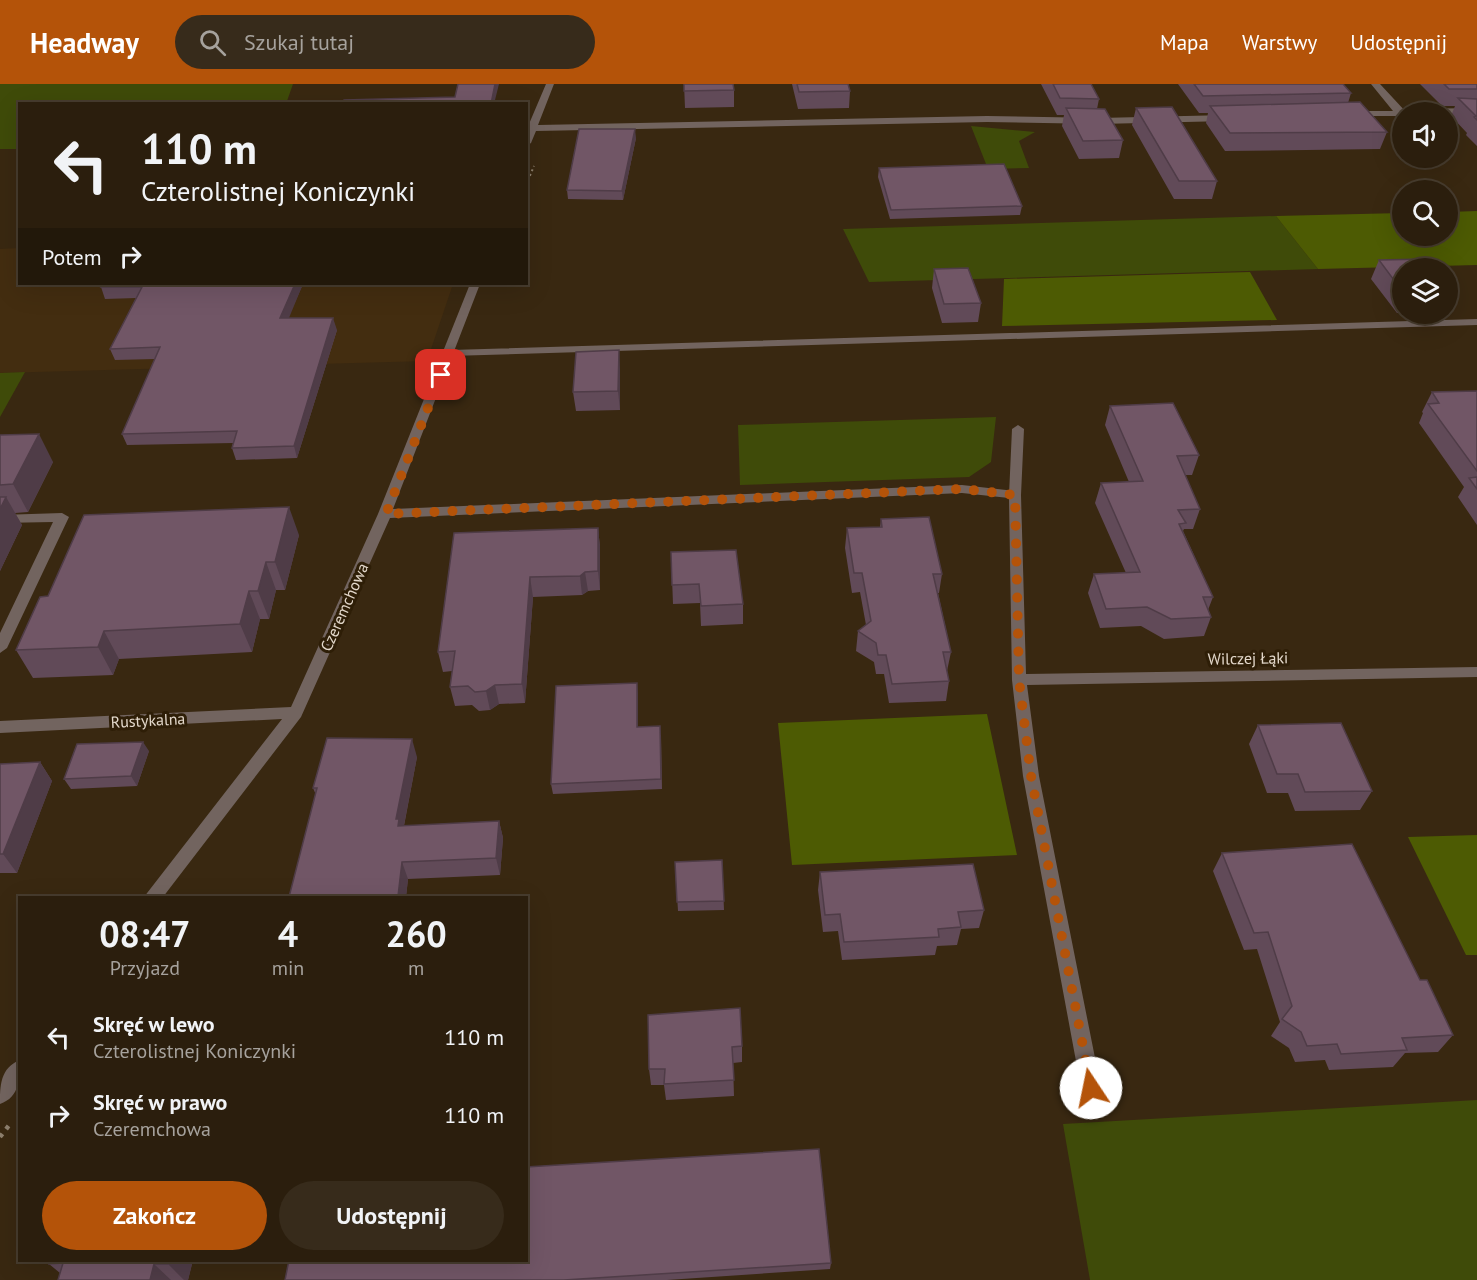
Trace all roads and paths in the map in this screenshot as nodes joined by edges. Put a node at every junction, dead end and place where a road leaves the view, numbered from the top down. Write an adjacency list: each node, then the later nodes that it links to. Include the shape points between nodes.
1 (550, 84): 9 (street)
2 (1375, 84): 3 (street)
3 (1393, 102)
4 (1477, 111): 5 (street)
5 (1458, 112)
6 (1392, 113): 7 (street)
7 (1342, 114)
8 (1238, 117): 9 (street)
9 (532, 128): 10 (street)
10 (528, 138)
11 (475, 285): 13 (street, Czeremchowa)
12 (1477, 322): 13 (street)
13 (450, 353): 16 (street, Czeremchowa)
14 (1018, 429): 15 (street)
15 (1015, 495): 16 (street, via 962,489); 20 (street)
16 (386, 514): 21 (street, Czeremchowa)
17 (0, 519): 18 (street, via 62,517)
18 (0, 648)
19 (1477, 672): 20 (street, Wilczej Łąki)
20 (1019, 680): 25 (street, via 1031,776)
21 (296, 713): 22 (street, Rustykalna); 23 (street, Czeremchowa)
22 (0, 727)
23 (154, 896)
24 (18, 1072): 26 (street)
25 (1091, 1088)
26 (0, 1095)

